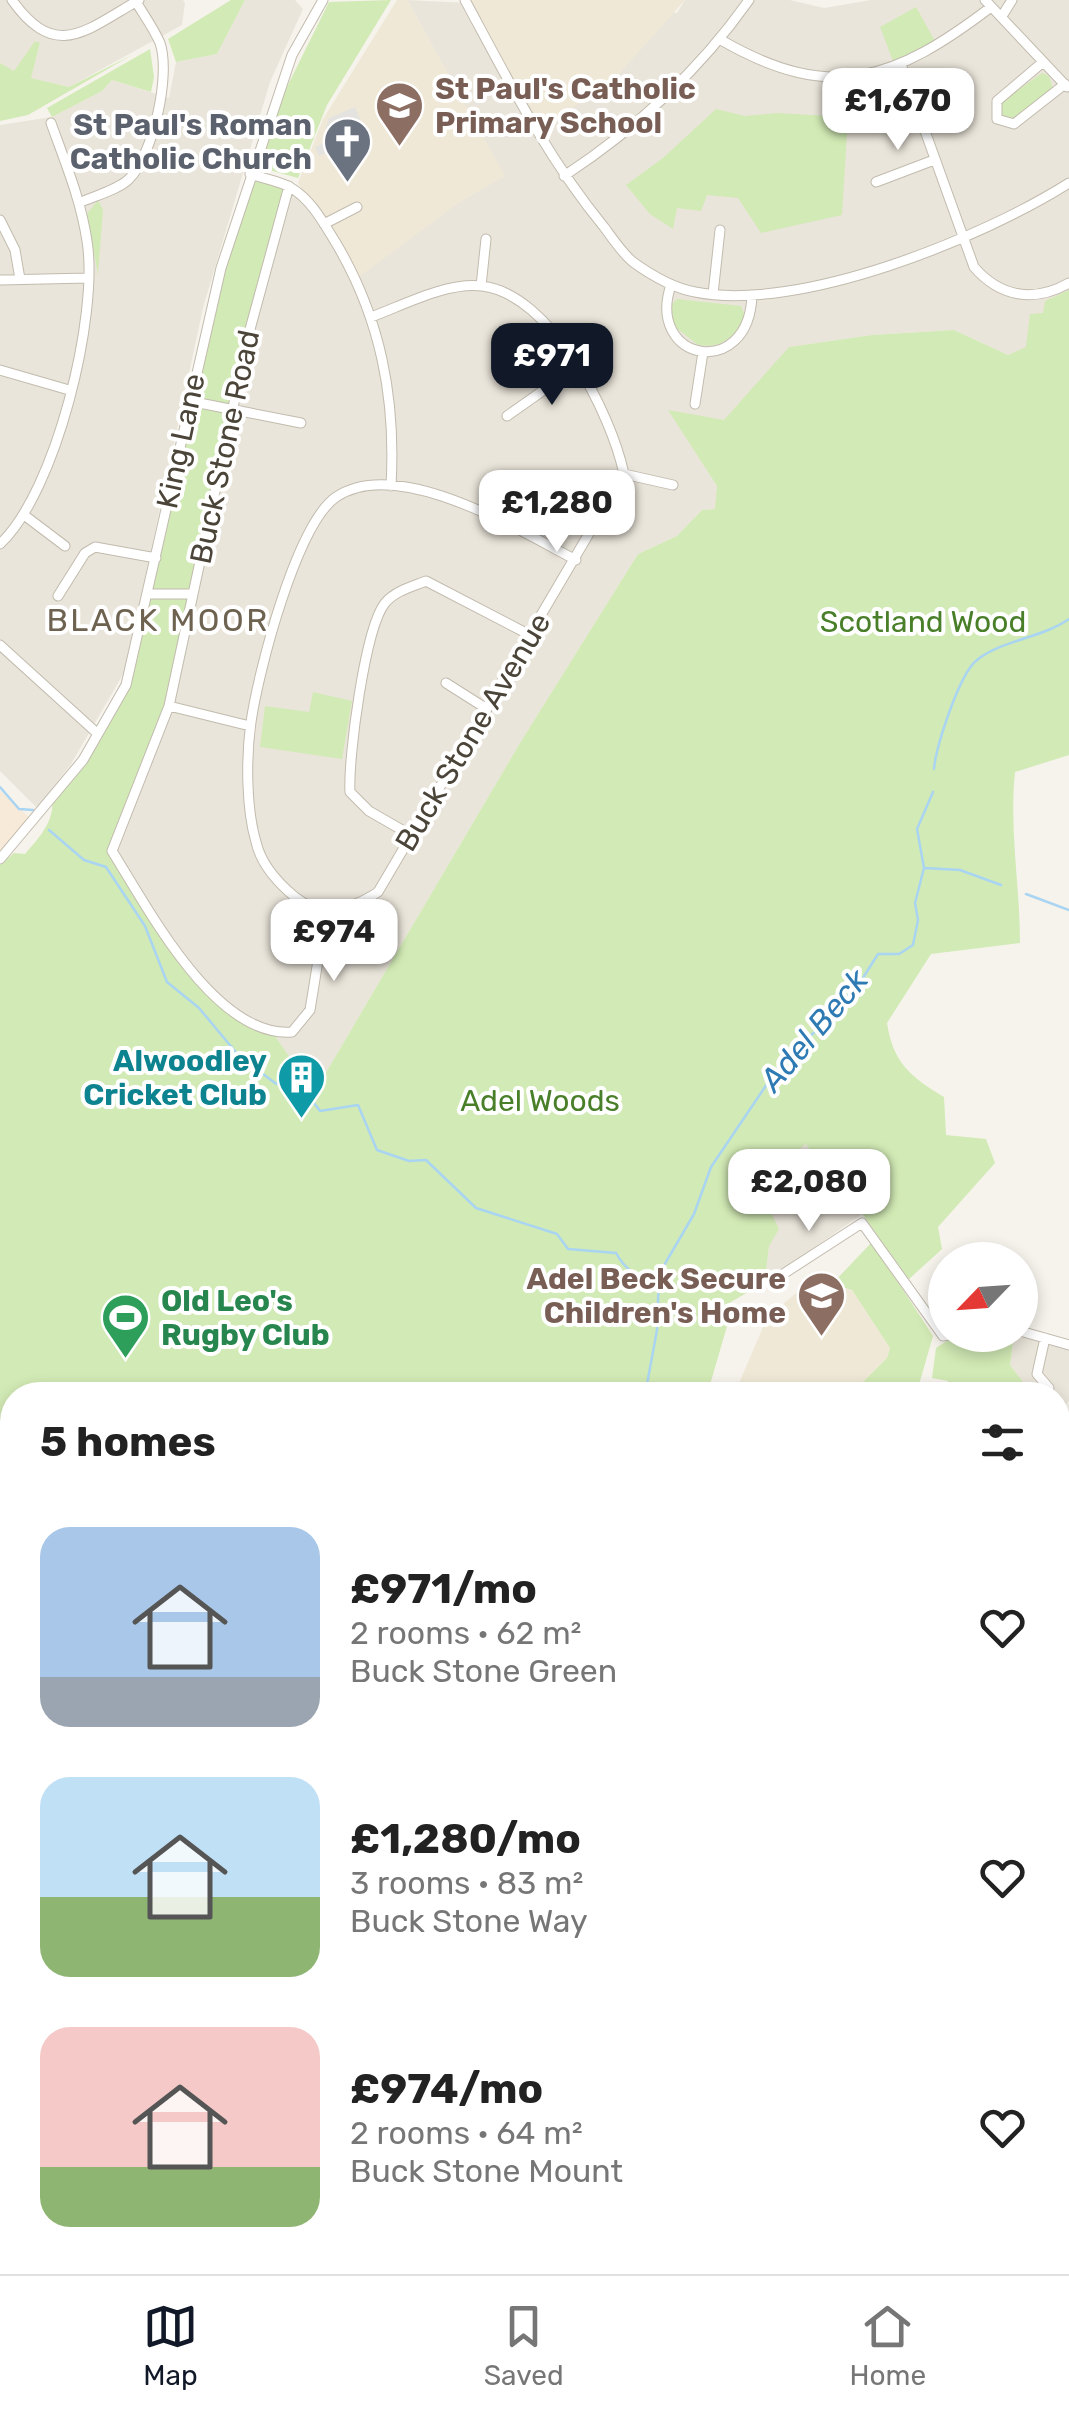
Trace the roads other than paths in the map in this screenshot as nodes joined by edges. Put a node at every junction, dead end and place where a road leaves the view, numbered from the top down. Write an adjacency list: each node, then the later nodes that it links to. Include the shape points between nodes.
1 (12, 0): 6 (street, via 42,33 64,38)
2 (322, 0): 15 (street, King Lane, via 292,55)
3 (464, 0): 16 (street)
4 (749, 0): 9 (street)
5 (1012, 0): 8 (street)
6 (138, 1): 20 (street, via 164,64 144,156 128,180)
7 (988, 3): 8 (street); 11 (street, via 945,42)
8 (1002, 16): 10 (street)
9 (721, 40): 11 (street, via 762,63 822,76); 16 (street, via 626,132)
10 (1043, 62): 12 (street); 12 (street, via 997,101 997,118 1014,124)
11 (902, 67): 14 (street)
12 (1067, 86)
13 (51, 123): 20 (street)
14 (934, 160): 17 (street); 26 (street)
15 (250, 174): 19 (street); 40 (street, King Lane)
16 (564, 176): 31 (street, via 631,260)
17 (876, 182)
18 (1069, 183): 26 (street)
19 (289, 186): 23 (street); 42 (street, Buck Stone Road)
20 (79, 203): 28 (street)
21 (358, 207): 23 (street)
22 (0, 220): 27 (street)
23 (324, 224): 35 (street)
24 (720, 230): 33 (street)
25 (486, 239): 32 (street)
26 (962, 240): 30 (street, via 982,275 1007,292 1040,296); 34 (street, via 916,258)
27 (20, 278): 28 (street); 29 (street)
28 (88, 278): 39 (street)
29 (0, 280)
30 (1069, 283)
31 (671, 285): 33 (street); 36 (street, via 664,304 672,332)
32 (481, 286): 35 (street); 37 (street, via 515,295 536,312)
33 (714, 294): 34 (street)
34 (752, 295): 36 (street, via 751,315 737,341)
35 (371, 317): 47 (street, via 389,386)
36 (703, 352): 41 (street)
37 (575, 368): 43 (street); 45 (street, via 615,432)
38 (0, 370): 39 (street)
39 (69, 390): 48 (street, via 39,491)
40 (189, 401): 42 (street); 51 (street, King Lane)
41 (695, 404)
42 (232, 411): 44 (street); 54 (street, Buck Stone Road)
43 (507, 416)
44 (302, 423)
45 (624, 474): 46 (street); 52 (street, Buck Stone Avenue)
46 (673, 484)
47 (390, 486): 52 (street, via 456,500); 61 (street, via 336,497 312,527 284,595)
48 (24, 516): 49 (street); 50 (street)
49 (0, 544)
50 (64, 546)
51 (156, 558): 53 (street, King Lane); 55 (street, via 94,547)
52 (576, 560): 56 (street, Buck Stone Avenue)
53 (149, 594): 54 (street); 62 (street, King Lane, via 126,685)
54 (192, 594): 59 (street, Buck Stone Road)
55 (58, 596)
56 (530, 635): 60 (street, Buck Stone Avenue); 63 (street, via 426,581 382,606 358,696 350,792)
57 (0, 646): 62 (street)
58 (446, 683): 60 (street)
59 (169, 706): 61 (street); 65 (street, Buck Stone Road, via 112,851 199,979 252,1024 292,1032 310,1010)
60 (487, 709): 63 (street, Buck Stone Avenue)
61 (250, 726): 65 (street, via 256,845 274,878 300,901)
62 (98, 734): 64 (street, King Lane)
63 (410, 834): 65 (street, Buck Stone Avenue, via 378,892 353,908)
64 (0, 859)
65 (326, 911)
66 (776, 1278): 67 (street, via 862,1223)
67 (928, 1314)
68 (1038, 1336): 69 (street)
69 (1044, 1338): 70 (street); 71 (street, via 1036,1374)
70 (1069, 1345)
71 (1044, 1382)

